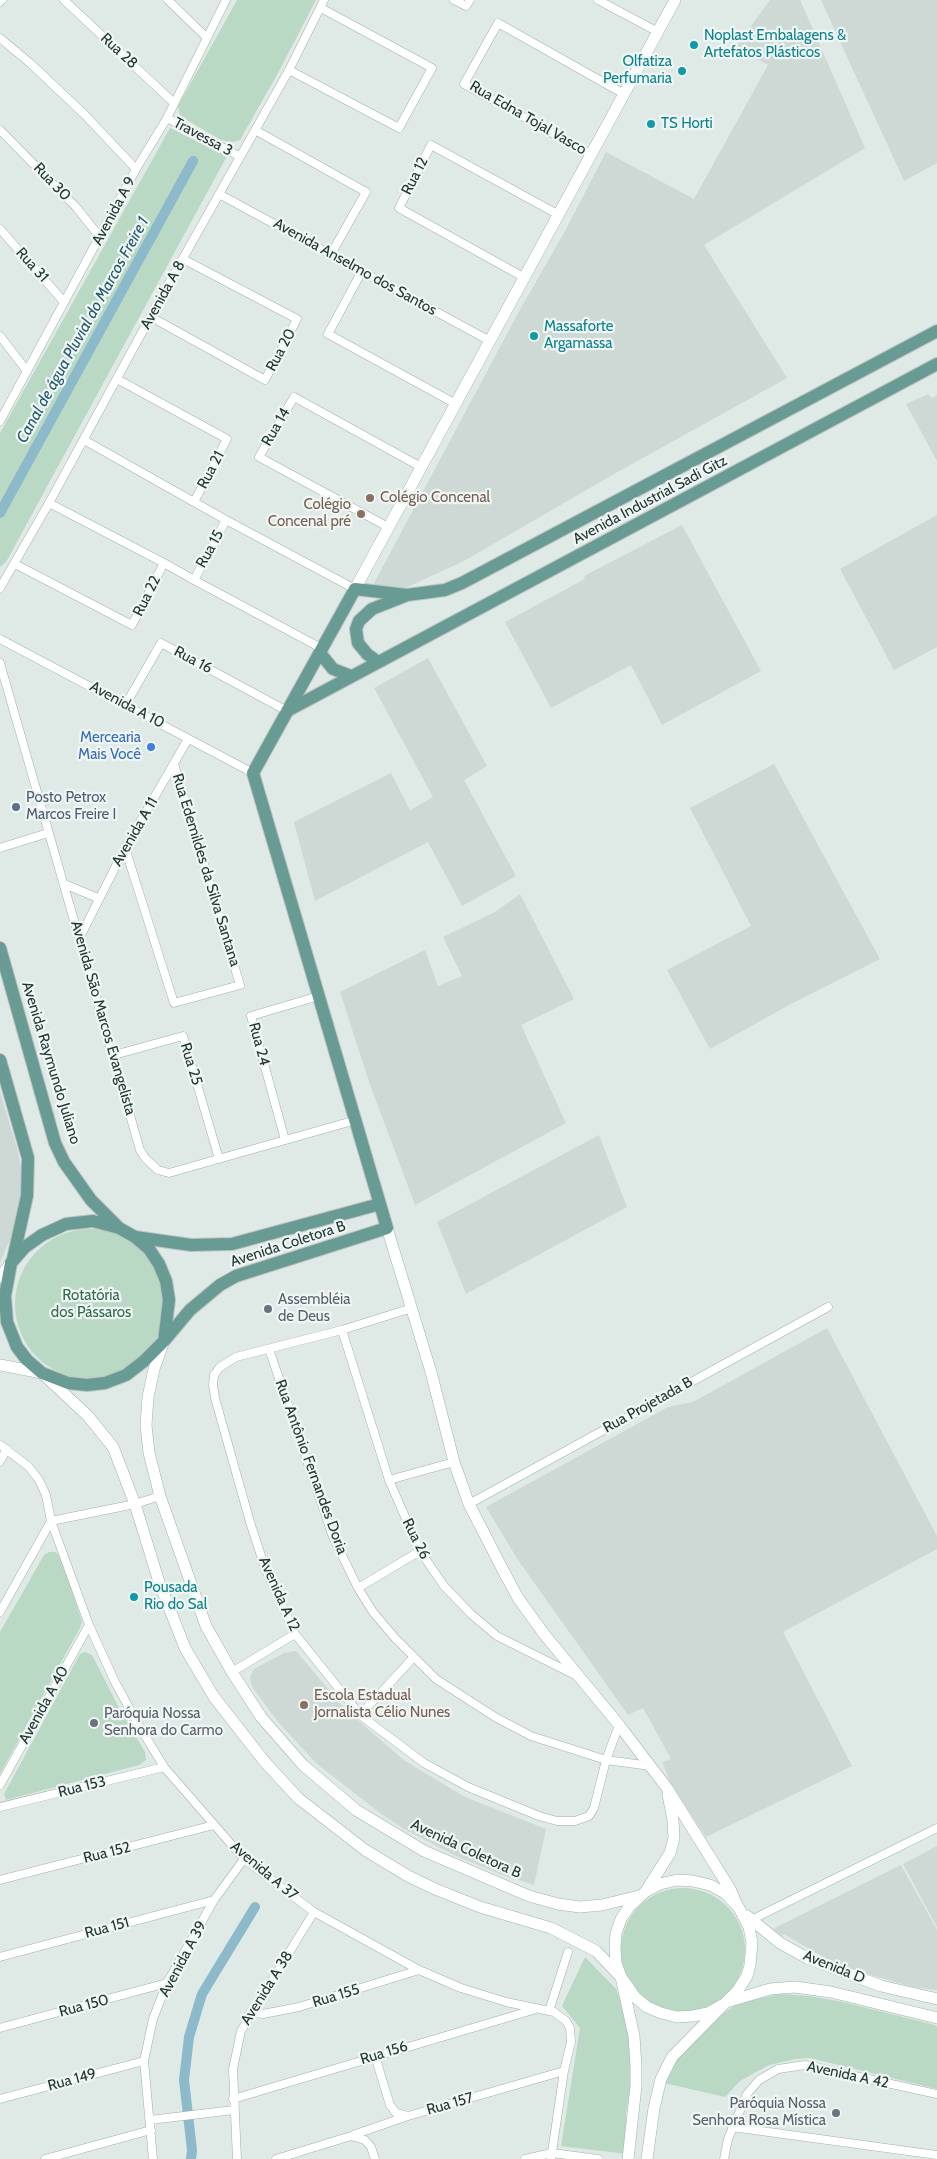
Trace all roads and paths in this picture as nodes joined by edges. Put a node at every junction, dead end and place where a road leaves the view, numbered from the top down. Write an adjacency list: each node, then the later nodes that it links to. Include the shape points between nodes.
1 (64, 0): 15 (street, Rua 28)
2 (168, 0): 12 (street)
3 (226, 0): 12 (street, Avenida A 9)
4 (324, 0): 9 (street, Avenida A 8)
5 (454, 0): 6 (street, via 466,6)
6 (470, 0)
7 (598, 0): 10 (street)
8 (676, 0): 10 (street)
9 (321, 8): 13 (street, Avenida A 8); 13 (street, via 432,68 399,128)
10 (658, 32): 14 (street)
11 (0, 38): 21 (street, via 85,115)
12 (207, 38): 15 (street, Avenida A 9)
13 (289, 70): 18 (street, Avenida A 8)
14 (624, 94): 19 (street); 19 (street, Rua Edna Tojal Vasco, via 498,23 464,84)
15 (174, 103): 16 (street, Avenida A 9)
16 (166, 118): 20 (street, Travessa 3); 21 (street, Avenida A 9)
17 (0, 130): 25 (street, Rua 30, via 76,207)
18 (255, 130): 20 (street, Avenida A 8); 26 (street, via 366,192)
19 (592, 154): 23 (street)
20 (240, 156): 22 (street, Avenida A 8)
21 (136, 170): 25 (street, Avenida A 9)
22 (219, 194): 26 (street, Avenida Anselmo dos Santos); 27 (street, Avenida A 8)
23 (559, 215): 29 (street); 29 (street, Rua 12, via 431,145 399,208)
24 (0, 229): 30 (street, Rua 31)
25 (100, 237): 30 (street, Avenida A 9)
26 (331, 254): 28 (street, Avenida Anselmo dos Santos)
27 (183, 259): 31 (street, Avenida A 8); 31 (street, Rua 20, via 297,320 265,380)
28 (362, 271): 34 (street, Avenida Anselmo dos Santos); 38 (street, via 328,334)
29 (525, 278): 34 (street)
30 (64, 302): 36 (street, Avenida A 9)
31 (151, 317): 37 (street, Avenida A 8)
32 (937, 331): 51 (main road, Avenida Industrial Sadi Gitz, via 462,583 445,590)
33 (0, 336): 36 (street)
34 (490, 341): 38 (street)
35 (937, 364): 54 (main road, Avenida Industrial Sadi Gitz)
36 (27, 371): 39 (street, Avenida A 9)
37 (117, 379): 40 (street, Avenida A 8); 42 (street, Rua 21, via 227,438)
38 (456, 404): 41 (street)
39 (0, 421)
40 (84, 440): 42 (street, Rua 21); 43 (street, Avenida A 8)
41 (421, 466): 45 (street); 45 (street, Rua 14, via 294,397 259,457)
42 (194, 502): 44 (street)
43 (50, 503): 46 (street, Rua 22); 47 (street, Avenida A 8)
44 (226, 520): 48 (street, Rua 15); 50 (street, Rua 15)
45 (388, 527): 50 (street)
46 (164, 563): 47 (street, Rua 22, via 132,625); 48 (street)
47 (15, 564): 49 (street, Avenida A 8)
48 (194, 580): 53 (street, Rua 15)
49 (0, 588)
50 (355, 589): 51 (main road, Avenida Industrial Sadi Gitz); 53 (main road)
51 (407, 595): 54 (main road, Avenida Industrial Sadi Gitz, via 372,609 359,621 356,629 358,643)
52 (0, 639): 57 (street, Avenida A 10)
53 (321, 651): 56 (main road, via 333,669); 58 (main road)
54 (378, 662): 56 (main road, Avenida Industrial Sadi Gitz)
55 (0, 663): 62 (street, Avenida São Marcos Evangelista)
56 (351, 676): 58 (main road, Avenida Industrial Sadi Gitz)
57 (126, 704): 58 (street, Rua 16, via 161,643); 59 (street, Avenida A 10)
58 (287, 711): 61 (main road)
59 (188, 740): 60 (street, Avenida A 11); 61 (street, Avenida A 10)
60 (174, 764): 64 (street, Avenida A 11); 64 (street, Rua Edemildes da Silva Santana, via 240,984 174,1003)
61 (253, 773): 69 (main road)
62 (48, 833): 63 (street); 65 (street, Avenida São Marcos Evangelista)
63 (0, 848)
64 (125, 848): 66 (street, Avenida A 11)
65 (64, 884): 66 (street); 67 (street, Avenida São Marcos Evangelista)
66 (98, 898): 67 (street, Avenida A 11)
67 (80, 937): 70 (street, Avenida São Marcos Evangelista)
68 (0, 948): 76 (main road, Avenida Raymundo Juliano, via 55,1144 91,1200)
69 (319, 996): 72 (main road); 73 (street, Rua 24, via 251,1016)
70 (114, 1055): 74 (street, Avenida São Marcos Evangelista, via 140,1150 146,1160 166,1174); 74 (street, Rua 25, via 183,1036)
71 (0, 1060): 79 (main road, via 28,1158 27,1196)
72 (356, 1120): 73 (street, Avenida São Marcos Evangelista); 75 (main road)
73 (285, 1140): 74 (street, Avenida São Marcos Evangelista)
74 (219, 1160)
75 (380, 1204): 77 (main road); 78 (main road, Avenida Coletora B, via 232,1244 191,1245)
76 (119, 1228): 78 (main road); 79 (main road, via 93,1222 66,1224 25,1247)
77 (387, 1228): 82 (street); 84 (main road, Avenida Coletora B, via 236,1276 190,1310)
78 (135, 1237): 84 (main road, via 154,1257 166,1281 169,1300)
79 (11, 1263): 80 (street); 87 (main road, via 5,1296 7,1322 17,1347)
80 (0, 1277)
81 (828, 1307): 94 (street, Rua Projetada B)
82 (412, 1308): 83 (street, Avenida A 12); 90 (street)
83 (342, 1330): 85 (street, Avenida A 12); 91 (street, Rua 26)
84 (164, 1341): 87 (main road, via 126,1375 105,1382 87,1385 68,1383); 92 (street, Avenida Coletora B, via 148,1397 146,1425)
85 (269, 1349): 97 (street, Rua Antônio Fernandes Doria, via 333,1537); 100 (street, Avenida A 12, via 227,1362 214,1375 213,1385 265,1568)
86 (0, 1365): 87 (street)
87 (42, 1373): 93 (street, via 88,1416 113,1447)
88 (3, 1447): 89 (street); 95 (street, Avenida A 37, via 28,1466 39,1480)
89 (0, 1461)
90 (454, 1462): 91 (street); 94 (street)
91 (389, 1480): 96 (street, Rua 26)
92 (160, 1496): 93 (street); 102 (street, Avenida Coletora B, via 206,1626)
93 (135, 1504): 95 (street); 124 (street, via 159,1582 185,1648 214,1697 298,1798 366,1850 408,1876 480,1908 551,1928 596,1951)
94 (468, 1504): 103 (street, via 515,1593)
95 (51, 1521): 98 (street); 99 (street, Avenida A 37)
96 (420, 1551): 97 (street); 103 (street, Rua 26, via 444,1586 497,1636)
97 (358, 1588): 101 (street, Rua Antônio Fernandes Doria, via 373,1612)
98 (0, 1612)
99 (89, 1625): 107 (street, Avenida A 37, via 115,1682); 109 (street, Avenida A 40)
100 (295, 1634): 102 (street); 104 (street, Avenida A 12)
101 (414, 1657): 104 (street); 106 (street, Rua Antônio Fernandes Doria, via 436,1679 495,1717 531,1736)
102 (232, 1672): 116 (street, Avenida Coletora B, via 261,1717 303,1765 356,1810 424,1851 529,1896 558,1904 602,1905)
103 (581, 1678): 105 (street)
104 (360, 1715): 106 (street, Avenida A 12, via 424,1764 491,1797 557,1821 574,1822 589,1816)
105 (619, 1725): 106 (street, Avenida A 12); 108 (street)
106 (606, 1760): 108 (street, Rua Antônio Fernandes Doria)
107 (164, 1767): 111 (street, Rua 153); 112 (street, Avenida A 37)
108 (652, 1767): 110 (street)
109 (0, 1785)
110 (667, 1788): 116 (street, via 674,1838 666,1861); 118 (street)
111 (0, 1807)
112 (214, 1825): 114 (street, Avenida A 37); 115 (street, Rua 152)
113 (937, 1828): 120 (street)
114 (244, 1859): 117 (street, Avenida A 39); 119 (street, Avenida A 37)
115 (0, 1880)
116 (642, 1894): 118 (street, via 668,1882 694,1881 725,1893); 124 (street, via 625,1913 616,1933 616,1956)
117 (214, 1900): 122 (street, Rua 151); 125 (street, Avenida A 39)
118 (739, 1908): 120 (street, Avenida D); 127 (street, via 749,1927 752,1960 747,1976)
119 (314, 1912): 123 (street, Avenida A 37); 129 (street, Avenida A 38)
120 (751, 1920): 126 (street, Avenida D, via 780,1943 816,1962 881,1986)
121 (568, 1952): 130 (street)
122 (0, 1956)
123 (419, 1970): 128 (street, Avenida A 37, via 461,1988); 129 (street, Rua 155, via 298,2007 263,2014)
124 (621, 1977): 127 (street, via 635,1997 661,2013 693,2016 708,2013); 154 (street, via 634,2036 636,2066)
125 (167, 1983): 132 (street, Rua 150); 134 (street, Avenida A 39, via 153,2018)
126 (937, 1999)
127 (724, 2004): 131 (street, Avenida D, via 770,1990 795,1987 839,1994); 155 (street, via 672,2057 661,2079)
128 (535, 2009): 130 (street, Avenida A 37); 133 (street, Rua 156)
129 (251, 2011): 138 (street, Avenida A 38, via 236,2046)
130 (548, 2011): 135 (street, Avenida A 37, via 562,2017 570,2028 571,2042)
131 (937, 2018)
132 (0, 2028)
133 (375, 2056): 138 (street, Rua 156); 140 (street, Rua 157, via 390,2105 396,2113)
134 (144, 2061): 137 (street, Rua 149); 141 (street, Avenida A 39)
135 (564, 2071): 140 (street, Rua 157); 146 (street, Avenida A 37)
136 (937, 2094): 142 (street, Avenida A 42, via 806,2065 778,2069 759,2080 747,2094)
137 (0, 2099)
138 (233, 2099): 139 (street, Avenida A 38)
139 (234, 2110): 141 (street); 149 (street, Avenida A 38)
140 (408, 2116): 144 (street)
141 (150, 2120): 143 (street, Avenida A 39)
142 (732, 2127): 145 (street); 156 (street, Avenida A 42)
143 (151, 2130): 147 (street); 148 (street, Avenida A 39)
144 (351, 2136): 150 (street); 151 (street, via 365,2140)
145 (937, 2155)
146 (552, 2156): 152 (street); 153 (street)
147 (45, 2159)
148 (152, 2159)
149 (236, 2159)
150 (276, 2159)
151 (374, 2159)
152 (525, 2159)
153 (598, 2159)
154 (628, 2159)
155 (647, 2159)
156 (724, 2159)

